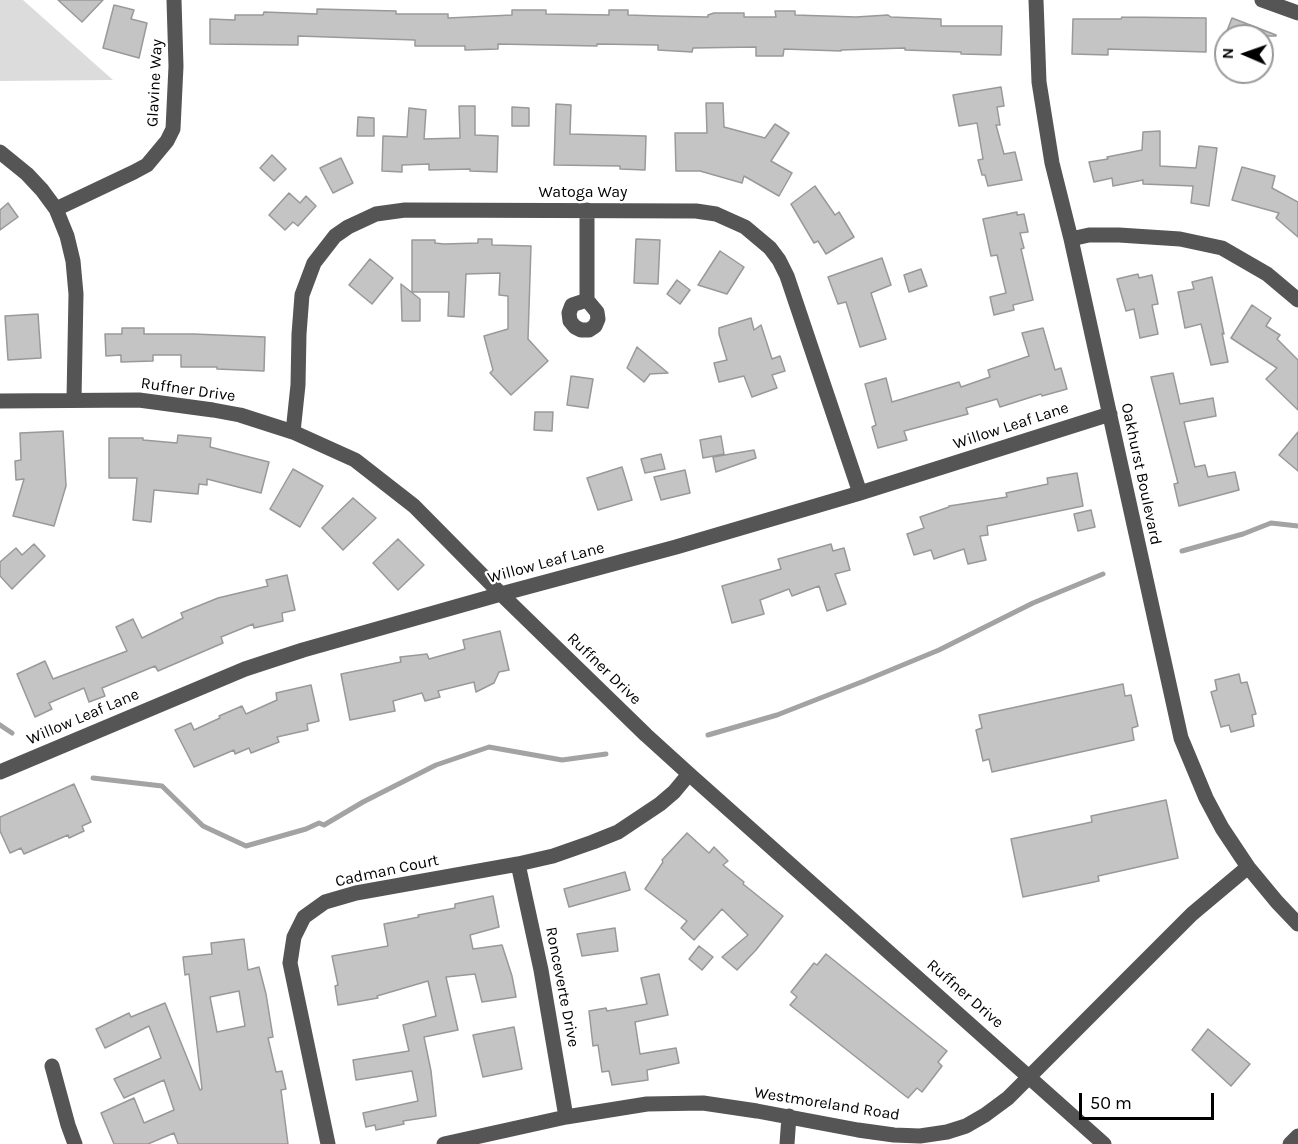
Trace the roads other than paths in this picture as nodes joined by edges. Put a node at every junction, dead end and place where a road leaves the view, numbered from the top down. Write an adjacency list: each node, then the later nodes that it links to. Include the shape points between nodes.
1 (174, 0): 6 (street, Glavine Way, via 174,118 167,141 147,165)
2 (1036, 0): 8 (street, Oakhurst Boulevard, via 1039,82 1052,163)
3 (1262, 0): 4 (street)
4 (1298, 13)
5 (0, 152): 6 (street, via 27,174)
6 (56, 209): 11 (street, via 73,261)
7 (587, 210): 9 (street); 14 (street, Watoga Way, via 405,210 370,216 335,236 314,263 302,295); 15 (street, Watoga Way, via 717,214 745,227 771,248 787,276)
8 (1071, 238): 10 (street, via 1119,235 1180,239 1222,248 1267,274); 13 (street, Oakhurst Boulevard)
9 (587, 300)
10 (1298, 300)
11 (74, 399): 12 (street, Ruffner Drive); 14 (street, Ruffner Drive, via 139,400 213,410)
12 (0, 401)
13 (1110, 414): 15 (street, Willow Leaf Lane); 20 (street, Oakhurst Boulevard, via 1181,738 1206,798)
14 (293, 432): 16 (street, Ruffner Drive, via 355,460 414,506)
15 (860, 493): 16 (street, Willow Leaf Lane)
16 (501, 594): 17 (street, Willow Leaf Lane, via 357,633 245,669); 18 (street, Ruffner Drive)
17 (0, 772)
18 (689, 774): 19 (street, Cadman Court, via 660,804 618,832 554,856); 23 (street, Ruffner Drive)
19 (518, 864): 25 (street, Ronceverte Drive); 28 (street, Cadman Court, via 356,893 325,903 304,917 294,937 290,963)
20 (1248, 867): 21 (street, Oakhurst Boulevard); 23 (street, Westmoreland Road, via 1192,914)
21 (1298, 924)
22 (52, 1066): 27 (street)
23 (1028, 1076): 24 (street, Westmoreland Road, via 985,1115 966,1126 938,1134 894,1135); 31 (street, Ruffner Drive)
24 (789, 1116): 25 (street, Westmoreland Road, via 703,1103 647,1104); 30 (street)
25 (566, 1117): 29 (street, Westmoreland Road)
26 (1298, 1136): 32 (street)
27 (75, 1144)
28 (328, 1144)
29 (444, 1144)
30 (787, 1144)
31 (1104, 1144)
32 (1290, 1144)

